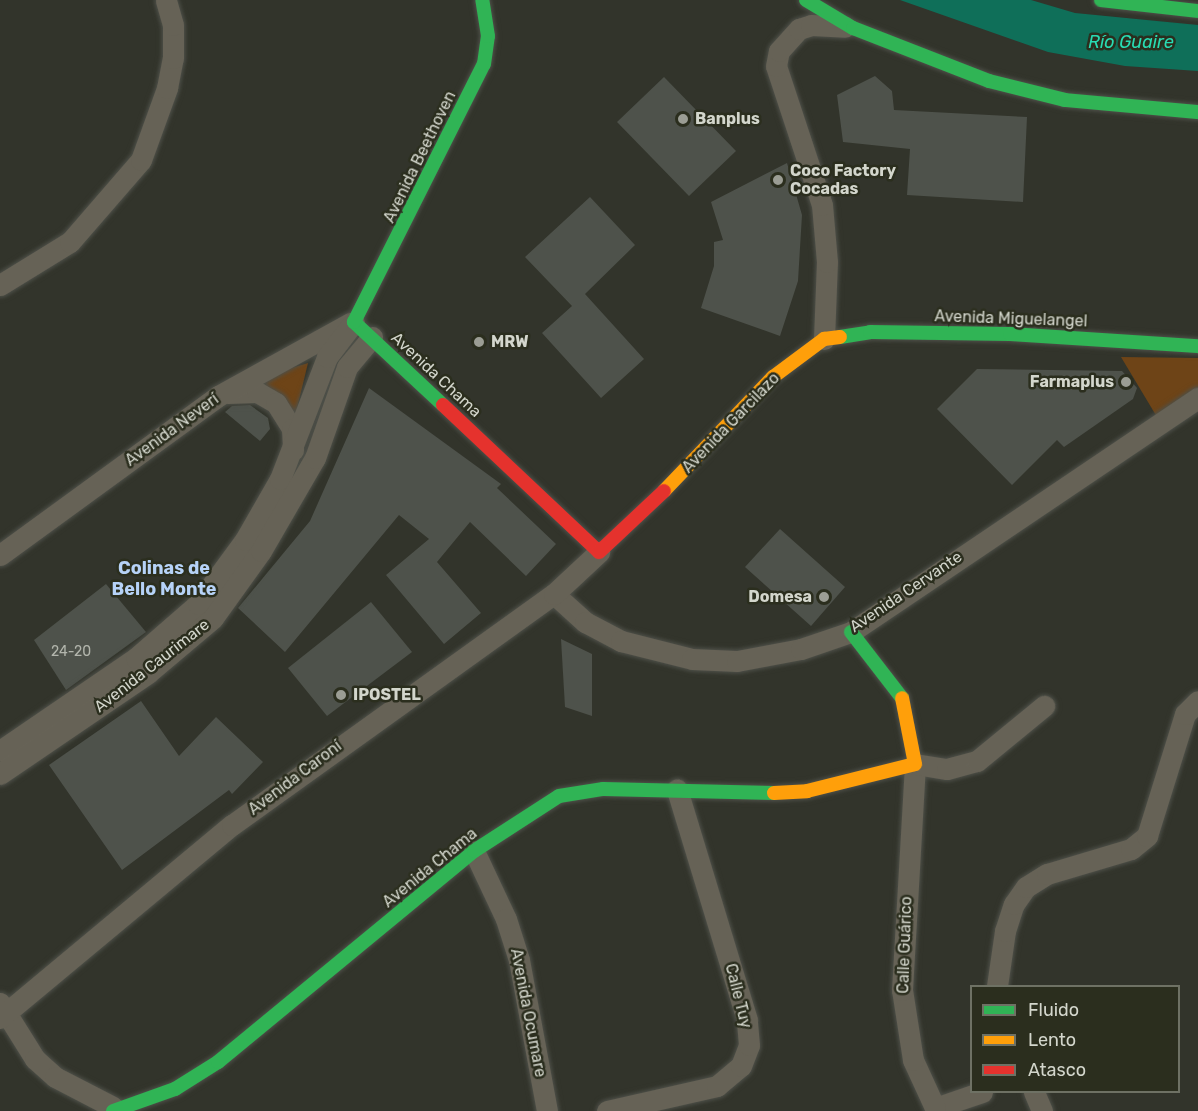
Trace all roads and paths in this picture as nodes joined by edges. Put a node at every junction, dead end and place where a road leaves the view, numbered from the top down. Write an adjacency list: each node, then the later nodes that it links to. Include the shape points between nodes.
1 (166, 0): 8 (street, via 173,25 173,58 167,88 141,160 70,242)
2 (482, 0): 9 (main road, Avenida Beethoven, via 488,36 484,64)
3 (806, 0): 6 (main road)
4 (1101, 0): 5 (main road)
5 (1198, 11)
6 (853, 28): 7 (main road, via 955,69 1026,91 1102,104); 11 (street, via 811,25 799,29 779,51 776,66 822,205 827,262)
7 (1198, 112)
8 (0, 285)
9 (354, 322): 10 (main road, Avenida Chama); 13 (street, Avenida Neverí); 15 (street, Avenida Caurimare, via 327,357)
10 (372, 337): 16 (main road, Avenida Chama); 24 (street, Avenida Caurimare, via 347,367 303,478 261,551 213,618 148,673)
11 (824, 339): 12 (main road, Avenida Miguelangel, via 870,332 1010,333); 16 (main road, Avenida Garcilazo, via 773,377 694,463)
12 (1198, 346)
13 (218, 396): 15 (street, via 241,389 276,403 292,429); 17 (street, Avenida Neverí)
14 (1198, 398): 19 (street, Avenida Cervante)
15 (293, 453): 22 (street, Avenida Caurimare, via 245,540 198,604 136,657)
16 (599, 552): 18 (street, Avenida Caroní)
17 (0, 555)
18 (554, 594): 19 (street, Avenida Cervante, via 585,622 621,641 692,659 771,658); 28 (street, Avenida Caroní, via 232,825)
19 (851, 632): 23 (main road, via 901,695)
20 (1198, 701): 27 (street, via 1185,714 1175,739 1147,836 1131,849 1047,874 1026,887 1014,904 1005,931)
21 (1044, 706): 23 (street, via 977,760 946,769)
22 (0, 751)
23 (915, 764): 25 (main road, Avenida Chama, via 807,791 764,794); 32 (street, Calle Guárico, via 902,990 912,1060)
24 (0, 774)
25 (677, 789): 26 (main road, Avenida Chama, via 603,789 559,796); 34 (street, Calle Tuy, via 747,1020 748,1045 741,1066 717,1086)
26 (474, 850): 31 (main road, Avenida Chama, via 218,1062 175,1089); 33 (street, Avenida Ocumare, via 506,919 519,960)
27 (997, 985)
28 (2, 1012): 31 (street, via 35,1059 55,1077)
29 (979, 1093): 32 (street, Calle Guárico)
30 (1034, 1093): 35 (street)
31 (113, 1109)
32 (935, 1109)
33 (547, 1111)
34 (607, 1111)
35 (1042, 1111)

